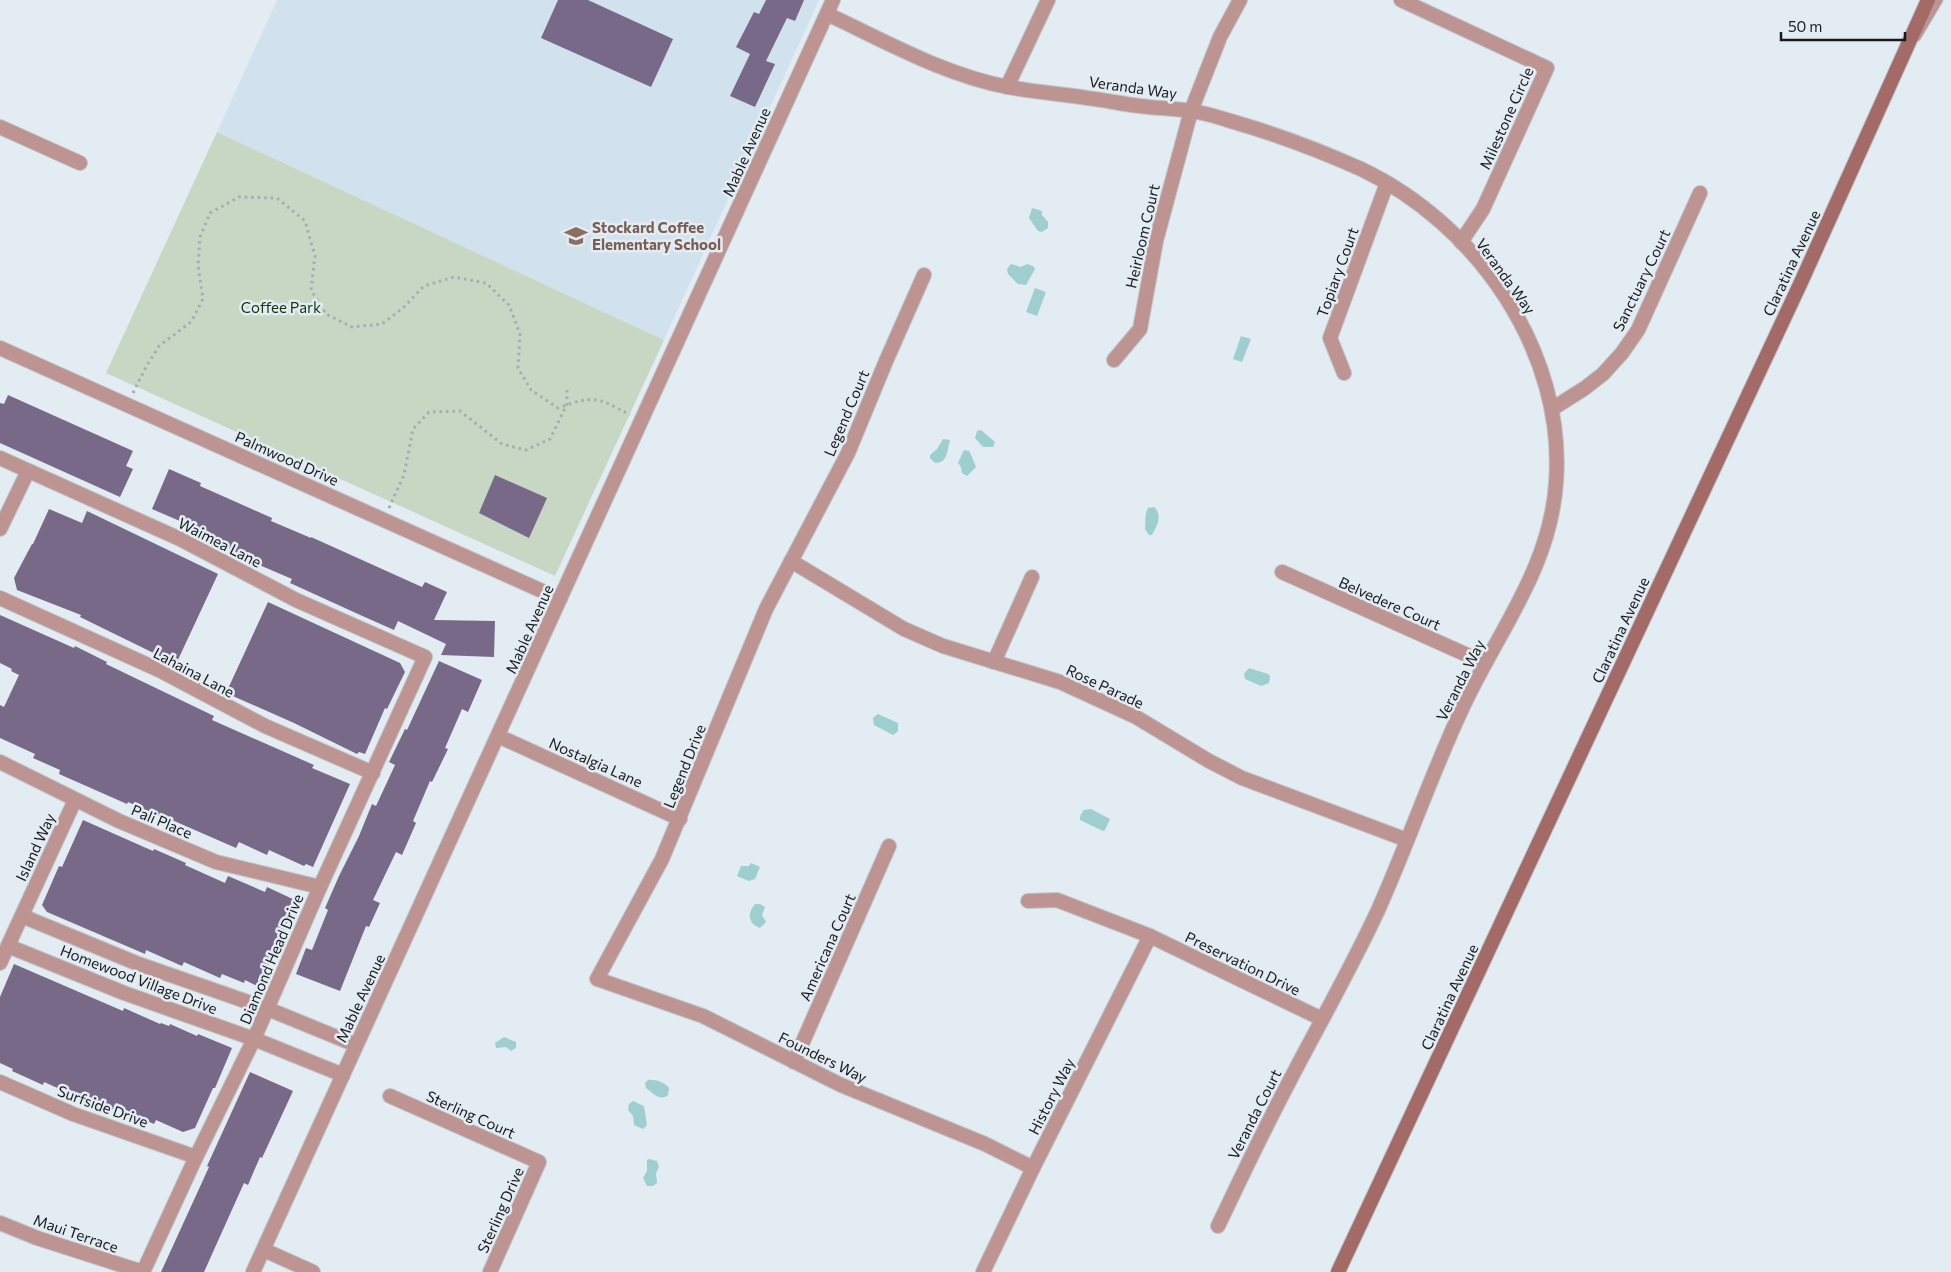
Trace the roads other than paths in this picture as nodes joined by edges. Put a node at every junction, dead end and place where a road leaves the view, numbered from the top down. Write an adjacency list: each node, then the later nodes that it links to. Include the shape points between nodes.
1 (833, 0): 7 (street, Mable Avenue)
2 (1048, 0): 9 (street)
3 (1240, 0): 10 (street, via 1220,37)
4 (1402, 0): 15 (street, Milestone Circle, via 1547,68 1483,209)
5 (1928, 0): 8 (main road, Claratina Avenue)
6 (1938, 0): 8 (lane, via 1921,31)
7 (826, 14): 9 (street, Veranda Way, via 936,65); 28 (street, Mable Avenue)
8 (1905, 50): 65 (main road, Claratina Avenue, via 1802,280)
9 (1007, 87): 10 (street, Veranda Way)
10 (1191, 111): 13 (street, Veranda Way, via 1304,146); 18 (street, Heirloom Court, via 1156,241 1140,329)
11 (0, 128): 12 (street)
12 (80, 163)
13 (1387, 182): 15 (street, Veranda Way); 19 (street, Topiary Court, via 1330,338)
14 (1700, 193): 20 (street, Sanctuary Court, via 1638,330 1603,374)
15 (1461, 242): 20 (street, Veranda Way, via 1507,300 1524,328 1540,366)
16 (924, 275): 24 (street, Legend Court, via 848,453)
17 (0, 348): 28 (street, Palmwood Drive)
18 (1114, 360)
19 (1344, 373)
20 (1552, 409): 31 (street, Veranda Way, via 1556,484 1551,520 1542,554 1529,584)
21 (0, 458): 22 (street, Waimea Lane)
22 (28, 470): 23 (street); 29 (street, Waimea Lane, via 180,538 296,600)
23 (0, 530)
24 (790, 560): 30 (street, Rose Parade, via 904,629 943,646); 36 (street, Legend Drive, via 745,658)
25 (1282, 572): 31 (street, Belvedere Court)
26 (1032, 577): 30 (street)
27 (0, 598): 34 (street, Lahaina Lane, via 159,670 258,723)
28 (560, 599): 32 (street, Mable Avenue)
29 (425, 657): 34 (street, Diamond Head Drive)
30 (994, 662): 37 (street, Rose Parade, via 1099,698 1242,778)
31 (1485, 663): 37 (street, Veranda Way, via 1460,711)
32 (498, 736): 36 (street, Nostalgia Lane); 49 (street, Mable Avenue)
33 (0, 762): 35 (street, Pali Place)
34 (373, 773): 39 (street, Diamond Head Drive)
35 (75, 800): 39 (street, Pali Place, via 216,862); 41 (street, Island Way)
36 (680, 818): 45 (street, Legend Drive)
37 (1407, 840): 47 (street, Veranda Way, via 1378,908)
38 (889, 846): 50 (street, Americana Court)
39 (320, 887): 46 (street, Diamond Head Drive)
40 (1028, 901): 42 (street, Preservation Drive, via 1057,900)
41 (22, 916): 43 (street, Island Way); 46 (street, Homewood Village Drive, via 136,962)
42 (1150, 936): 47 (street, Preservation Drive); 56 (street, History Way)
43 (8, 946): 44 (street, Island Way); 48 (street, Homewood Village Drive, via 124,994)
44 (0, 963)
45 (597, 978): 50 (street, Founders Way, via 703,1016)
46 (268, 1009): 48 (street, Diamond Head Drive); 49 (street, Homewood Village Drive)
47 (1322, 1019): 58 (street, Veranda Court)
48 (254, 1039): 51 (street, Homewood Village Drive); 54 (street, Diamond Head Drive)
49 (356, 1045): 51 (street, Mable Avenue)
50 (794, 1062): 56 (street, Founders Way)
51 (342, 1075): 59 (street, Mable Avenue)
52 (0, 1082): 54 (street, Surfside Drive, via 73,1114)
53 (390, 1096): 55 (street, Sterling Court)
54 (196, 1157): 60 (street, Diamond Head Drive)
55 (539, 1162): 63 (street, Sterling Drive)
56 (1033, 1168): 64 (street, History Way)
57 (0, 1223): 60 (street, Maui Terrace)
58 (1218, 1226)
59 (264, 1250): 61 (street, Mable Avenue); 62 (street)
60 (143, 1272)
61 (253, 1272)
62 (313, 1272)
63 (490, 1272)
64 (983, 1272)
65 (1338, 1272)

